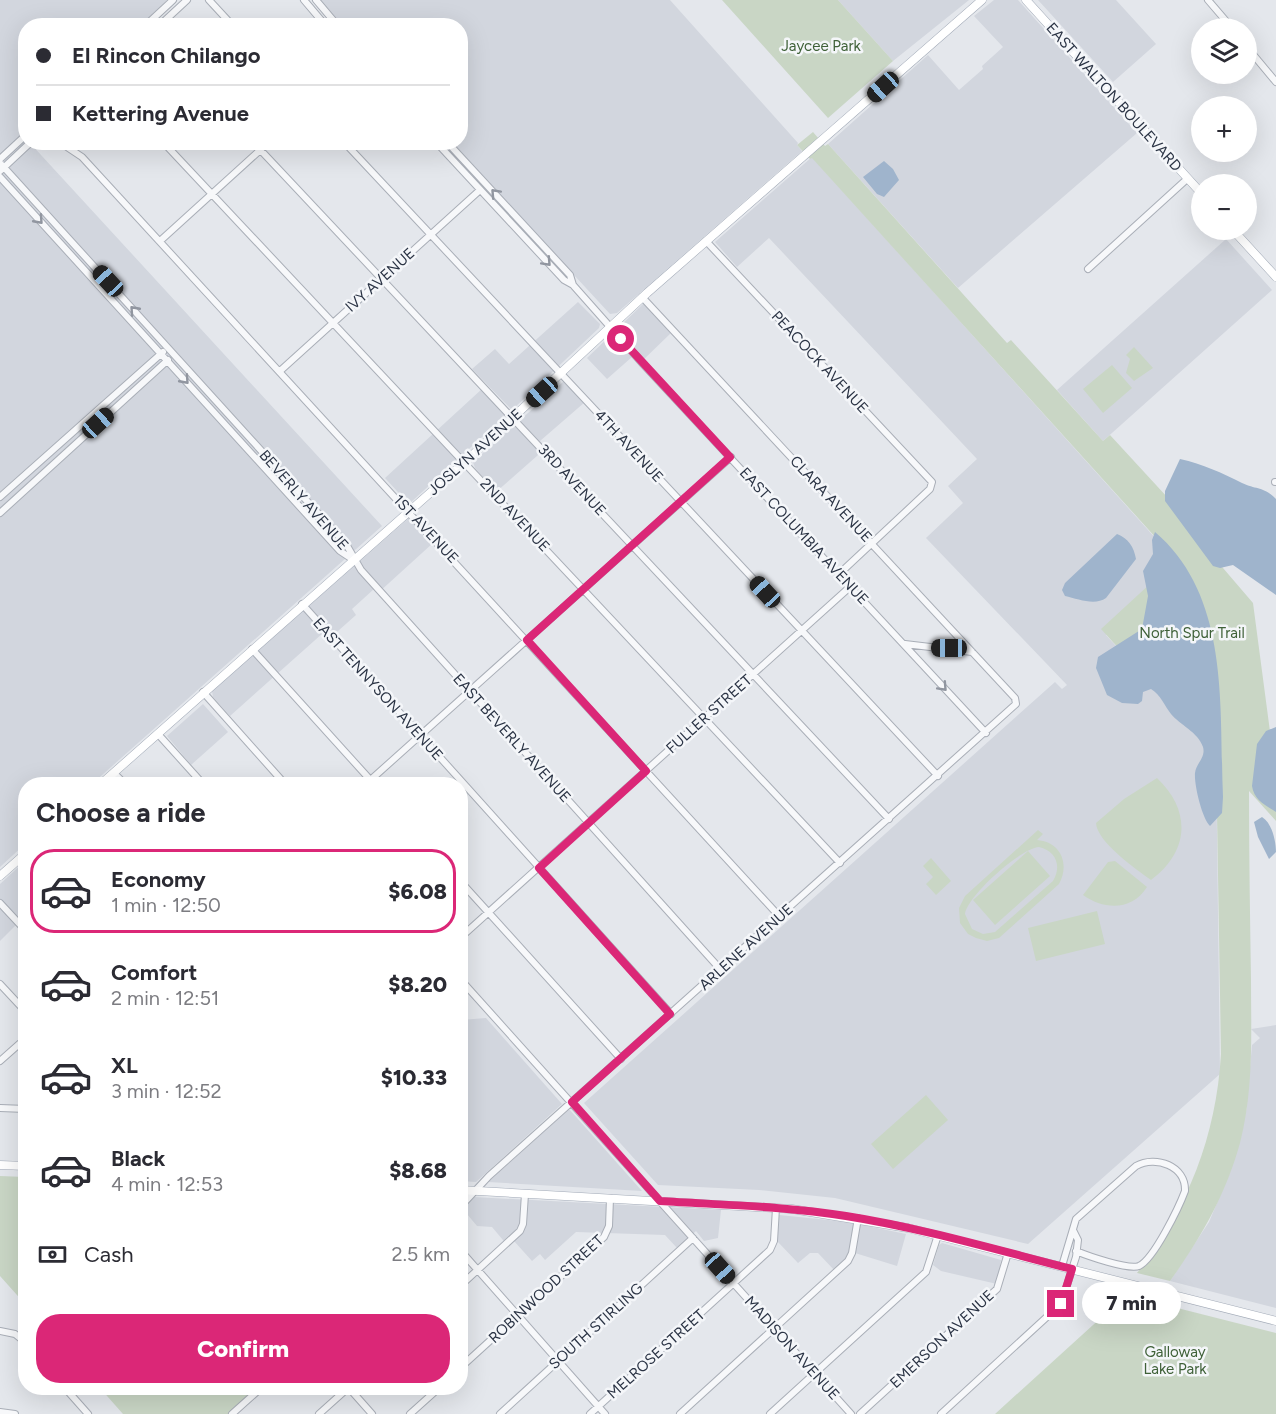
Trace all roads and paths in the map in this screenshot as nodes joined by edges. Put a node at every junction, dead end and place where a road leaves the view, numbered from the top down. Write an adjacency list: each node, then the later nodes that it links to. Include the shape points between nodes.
1 (173, 0): 11 (street)
2 (187, 0): 12 (street)
3 (209, 0): 13 (street)
4 (304, 0): 14 (street)
5 (311, 0): 10 (street)
6 (316, 0): 10 (street)
7 (982, 0): 40 (main road, JOSLYN AVENUE)
8 (1026, 0): 31 (main road, EAST WALTON BOULEVARD)
9 (1208, 0): 16 (street)
10 (326, 12): 15 (street)
11 (154, 18)
12 (168, 18)
13 (226, 18)
14 (319, 18)
15 (331, 18)
16 (1223, 18)
17 (1257, 59): 18 (street)
18 (1276, 82)
19 (18, 145): 29 (street)
20 (21, 150): 29 (street)
21 (72, 150): 38 (street, 1ST AVENUE)
22 (171, 150): 34 (street, 2ND AVENUE)
23 (261, 150): 34 (street); 43 (street, 3RD AVENUE)
24 (351, 150): 36 (street, 4TH AVENUE)
25 (443, 150): 33 (street, EAST COLUMBIA AVENUE)
26 (451, 150): 28 (street, EAST COLUMBIA AVENUE)
27 (454, 150): 28 (street, EAST COLUMBIA AVENUE)
28 (465, 162): 39 (street, EAST COLUMBIA AVENUE, one-way to 28)
29 (1, 165): 48 (street, BEVERLY AVENUE, one-way to 29)
30 (0, 177): 49 (street, BEVERLY AVENUE, one-way to 49)
31 (1187, 178): 32 (main road, EAST WALTON BOULEVARD); 41 (street)
32 (1191, 182)
33 (480, 190): 35 (street, EAST COLUMBIA AVENUE); 36 (street, IVY AVENUE)
34 (212, 194): 38 (street); 46 (street, 2ND AVENUE)
35 (500, 211): 39 (street, EAST COLUMBIA AVENUE, via 534,242); 44 (street, EAST COLUMBIA AVENUE, one-way to 44)
36 (430, 234): 43 (street, IVY AVENUE); 53 (street, 4TH AVENUE)
37 (1243, 240): 42 (main road)
38 (160, 241): 52 (street, 1ST AVENUE)
39 (539, 241): 44 (street, EAST COLUMBIA AVENUE, via 570,275)
40 (706, 241): 45 (main road, JOSLYN AVENUE); 63 (street, PEACOCK AVENUE, via 932,484)
41 (1088, 268)
42 (1276, 274)
43 (382, 278): 46 (street, IVY AVENUE); 54 (street, 3RD AVENUE)
44 (573, 285): 47 (street, EAST COLUMBIA AVENUE)
45 (642, 297): 47 (main road, JOSLYN AVENUE); 63 (street, CLARA AVENUE)
46 (333, 322): 52 (street, IVY AVENUE); 57 (street, 2ND AVENUE)
47 (611, 327): 53 (main road, JOSLYN AVENUE); 56 (street, EAST COLUMBIA AVENUE)
48 (168, 348): 49 (street); 50 (street, BEVERLY AVENUE)
49 (161, 354): 51 (street, BEVERLY AVENUE); 55 (street)
50 (174, 355): 51 (street); 65 (street, BEVERLY AVENUE, via 346,544)
51 (167, 361): 58 (street); 65 (street, BEVERLY AVENUE, one-way to 65, via 340,551)
52 (280, 371): 61 (street, 1ST AVENUE)
53 (562, 374): 54 (main road, JOSLYN AVENUE); 60 (street, 4TH AVENUE)
54 (513, 418): 57 (main road, JOSLYN AVENUE); 64 (street, 3RD AVENUE)
55 (70, 436): 58 (street, via 61,450 34,473); 59 (street)
56 (730, 457): 60 (street); 66 (street, EAST COLUMBIA AVENUE)
57 (465, 462): 61 (main road, JOSLYN AVENUE); 68 (street, 2ND AVENUE)
58 (37, 479): 62 (street)
59 (0, 497)
60 (681, 502): 64 (street); 70 (street, 4TH AVENUE)
61 (409, 512): 65 (main road, JOSLYN AVENUE); 72 (street, 1ST AVENUE)
62 (0, 513)
63 (872, 543): 66 (street); 71 (street, CLARA AVENUE)
64 (633, 545): 68 (street); 79 (street, 3RD AVENUE)
65 (353, 559): 69 (main road, JOSLYN AVENUE); 80 (street, EAST BEVERLY AVENUE)
66 (839, 574): 67 (street, EAST COLUMBIA AVENUE)
67 (851, 586): 70 (street, FULLER STREET); 73 (street, EAST COLUMBIA AVENUE)
68 (584, 589): 72 (street); 83 (street, 2ND AVENUE)
69 (302, 604): 76 (main road, JOSLYN AVENUE); 86 (street, EAST TENNYSON AVENUE)
70 (802, 631): 79 (street, FULLER STREET); 89 (street, 4TH AVENUE)
71 (957, 634): 75 (street, via 957,642); 77 (street, CLARA AVENUE)
72 (527, 640): 80 (street); 87 (street, 1ST AVENUE)
73 (904, 643): 74 (street); 78 (street, EAST COLUMBIA AVENUE)
74 (926, 648): 75 (street); 78 (street)
75 (949, 648): 77 (street)
76 (252, 649): 81 (main road, JOSLYN AVENUE); 94 (street)
77 (973, 653): 82 (street, CLARA AVENUE)
78 (919, 662): 84 (street, EAST COLUMBIA AVENUE, one-way to 84)
79 (753, 674): 83 (street, FULLER STREET); 98 (street, 3RD AVENUE)
80 (470, 691): 86 (street); 99 (street, EAST BEVERLY AVENUE)
81 (203, 692): 85 (main road, JOSLYN AVENUE); 93 (street)
82 (1017, 703): 84 (street, ARLENE AVENUE)
83 (704, 718): 87 (street, FULLER STREET); 101 (street, 2ND AVENUE)
84 (986, 733): 89 (street, ARLENE AVENUE)
85 (158, 734): 88 (main road, JOSLYN AVENUE); 92 (street)
86 (420, 736): 95 (street); 96 (street, EAST TENNYSON AVENUE)
87 (646, 771): 99 (street, FULLER STREET); 107 (street, 1ST AVENUE)
88 (114, 773): 90 (main road, JOSLYN AVENUE); 91 (street)
89 (938, 776): 98 (street, ARLENE AVENUE)
90 (109, 777)
91 (118, 777)
92 (197, 777)
93 (279, 777)
94 (365, 777)
95 (376, 777)
96 (457, 777)
97 (468, 789): 102 (street, EAST TENNYSON AVENUE)
98 (889, 819): 101 (street, ARLENE AVENUE)
99 (589, 823): 102 (street, FULLER STREET); 110 (street, EAST BEVERLY AVENUE)
100 (18, 860): 103 (main road)
101 (840, 863): 107 (street, ARLENE AVENUE)
102 (539, 868): 106 (street, FULLER STREET); 114 (street, EAST TENNYSON AVENUE)
103 (0, 876)
104 (468, 890): 106 (street)
105 (0, 903): 108 (street)
106 (489, 912): 109 (street, FULLER STREET); 116 (street)
107 (780, 917): 110 (street, ARLENE AVENUE)
108 (18, 922)
109 (468, 931)
110 (721, 970): 114 (street, ARLENE AVENUE)
111 (0, 984): 113 (street)
112 (468, 988): 118 (street, MADISON AVENUE)
113 (18, 1003)
114 (670, 1014): 116 (street, ARLENE AVENUE)
115 (18, 1045): 117 (street)
116 (621, 1059): 118 (street, ARLENE AVENUE)
117 (0, 1061)
118 (572, 1102): 124 (street, ARLENE AVENUE); 128 (street, MADISON AVENUE)
119 (0, 1108): 120 (street)
120 (18, 1109)
121 (0, 1165): 122 (main road)
122 (18, 1166)
123 (468, 1191): 124 (main road)
124 (473, 1191): 125 (main road); 126 (street, ARLENE AVENUE)
125 (525, 1194): 127 (main road); 139 (street, via 521,1230)
126 (468, 1197)
127 (610, 1198): 128 (main road); 142 (street, ROBINWOOD STREET, via 609,1226 604,1237)
128 (660, 1201): 129 (main road); 133 (street, MADISON AVENUE)
129 (776, 1208): 130 (main road); 141 (street, MELROSE STREET, via 772,1247)
130 (858, 1218): 132 (main road); 144 (street, via 849,1260)
131 (1073, 1230): 134 (street, via 1078,1238); 134 (street, via 1077,1218 1137,1164 1148,1162 1178,1168 1185,1191 1164,1233 1143,1263 1131,1267); 137 (street)
132 (938, 1235): 135 (main road); 149 (street, via 927,1271)
133 (693, 1238): 141 (street, MADISON AVENUE); 148 (street, SOUTH STIRLING)
134 (1076, 1251): 138 (street)
135 (1008, 1253): 137 (main road); 169 (street, EMERSON AVENUE, via 1001,1282 995,1290)
136 (468, 1259): 139 (street)
137 (1062, 1266): 138 (main road)
138 (1072, 1269): 143 (main road); 170 (street, via 1060,1306)
139 (478, 1270): 140 (street); 142 (street)
140 (468, 1279)
141 (733, 1283): 144 (street, MADISON AVENUE); 155 (street, MELROSE STREET)
142 (518, 1316): 147 (street, ROBINWOOD STREET); 148 (street)
143 (1276, 1321)
144 (774, 1328): 149 (street, MADISON AVENUE); 166 (street)
145 (0, 1331): 146 (street)
146 (18, 1336)
147 (468, 1361)
148 (558, 1361): 155 (street); 163 (street, SOUTH STIRLING)
149 (815, 1373): 167 (street); 168 (street, MADISON AVENUE)
150 (71, 1395): 158 (street)
151 (253, 1395): 159 (street)
152 (341, 1395): 160 (street)
153 (355, 1395): 161 (street)
154 (431, 1395): 162 (street)
155 (598, 1406): 164 (street, MELROSE STREET); 165 (street)
156 (0, 1413): 157 (street)
157 (15, 1414)
158 (88, 1414)
159 (232, 1414)
160 (319, 1414)
161 (372, 1414)
162 (410, 1414)
163 (500, 1414)
164 (590, 1414)
165 (606, 1414)
166 (680, 1414)
167 (770, 1414)
168 (851, 1414)
169 (860, 1414)
170 (941, 1414)

